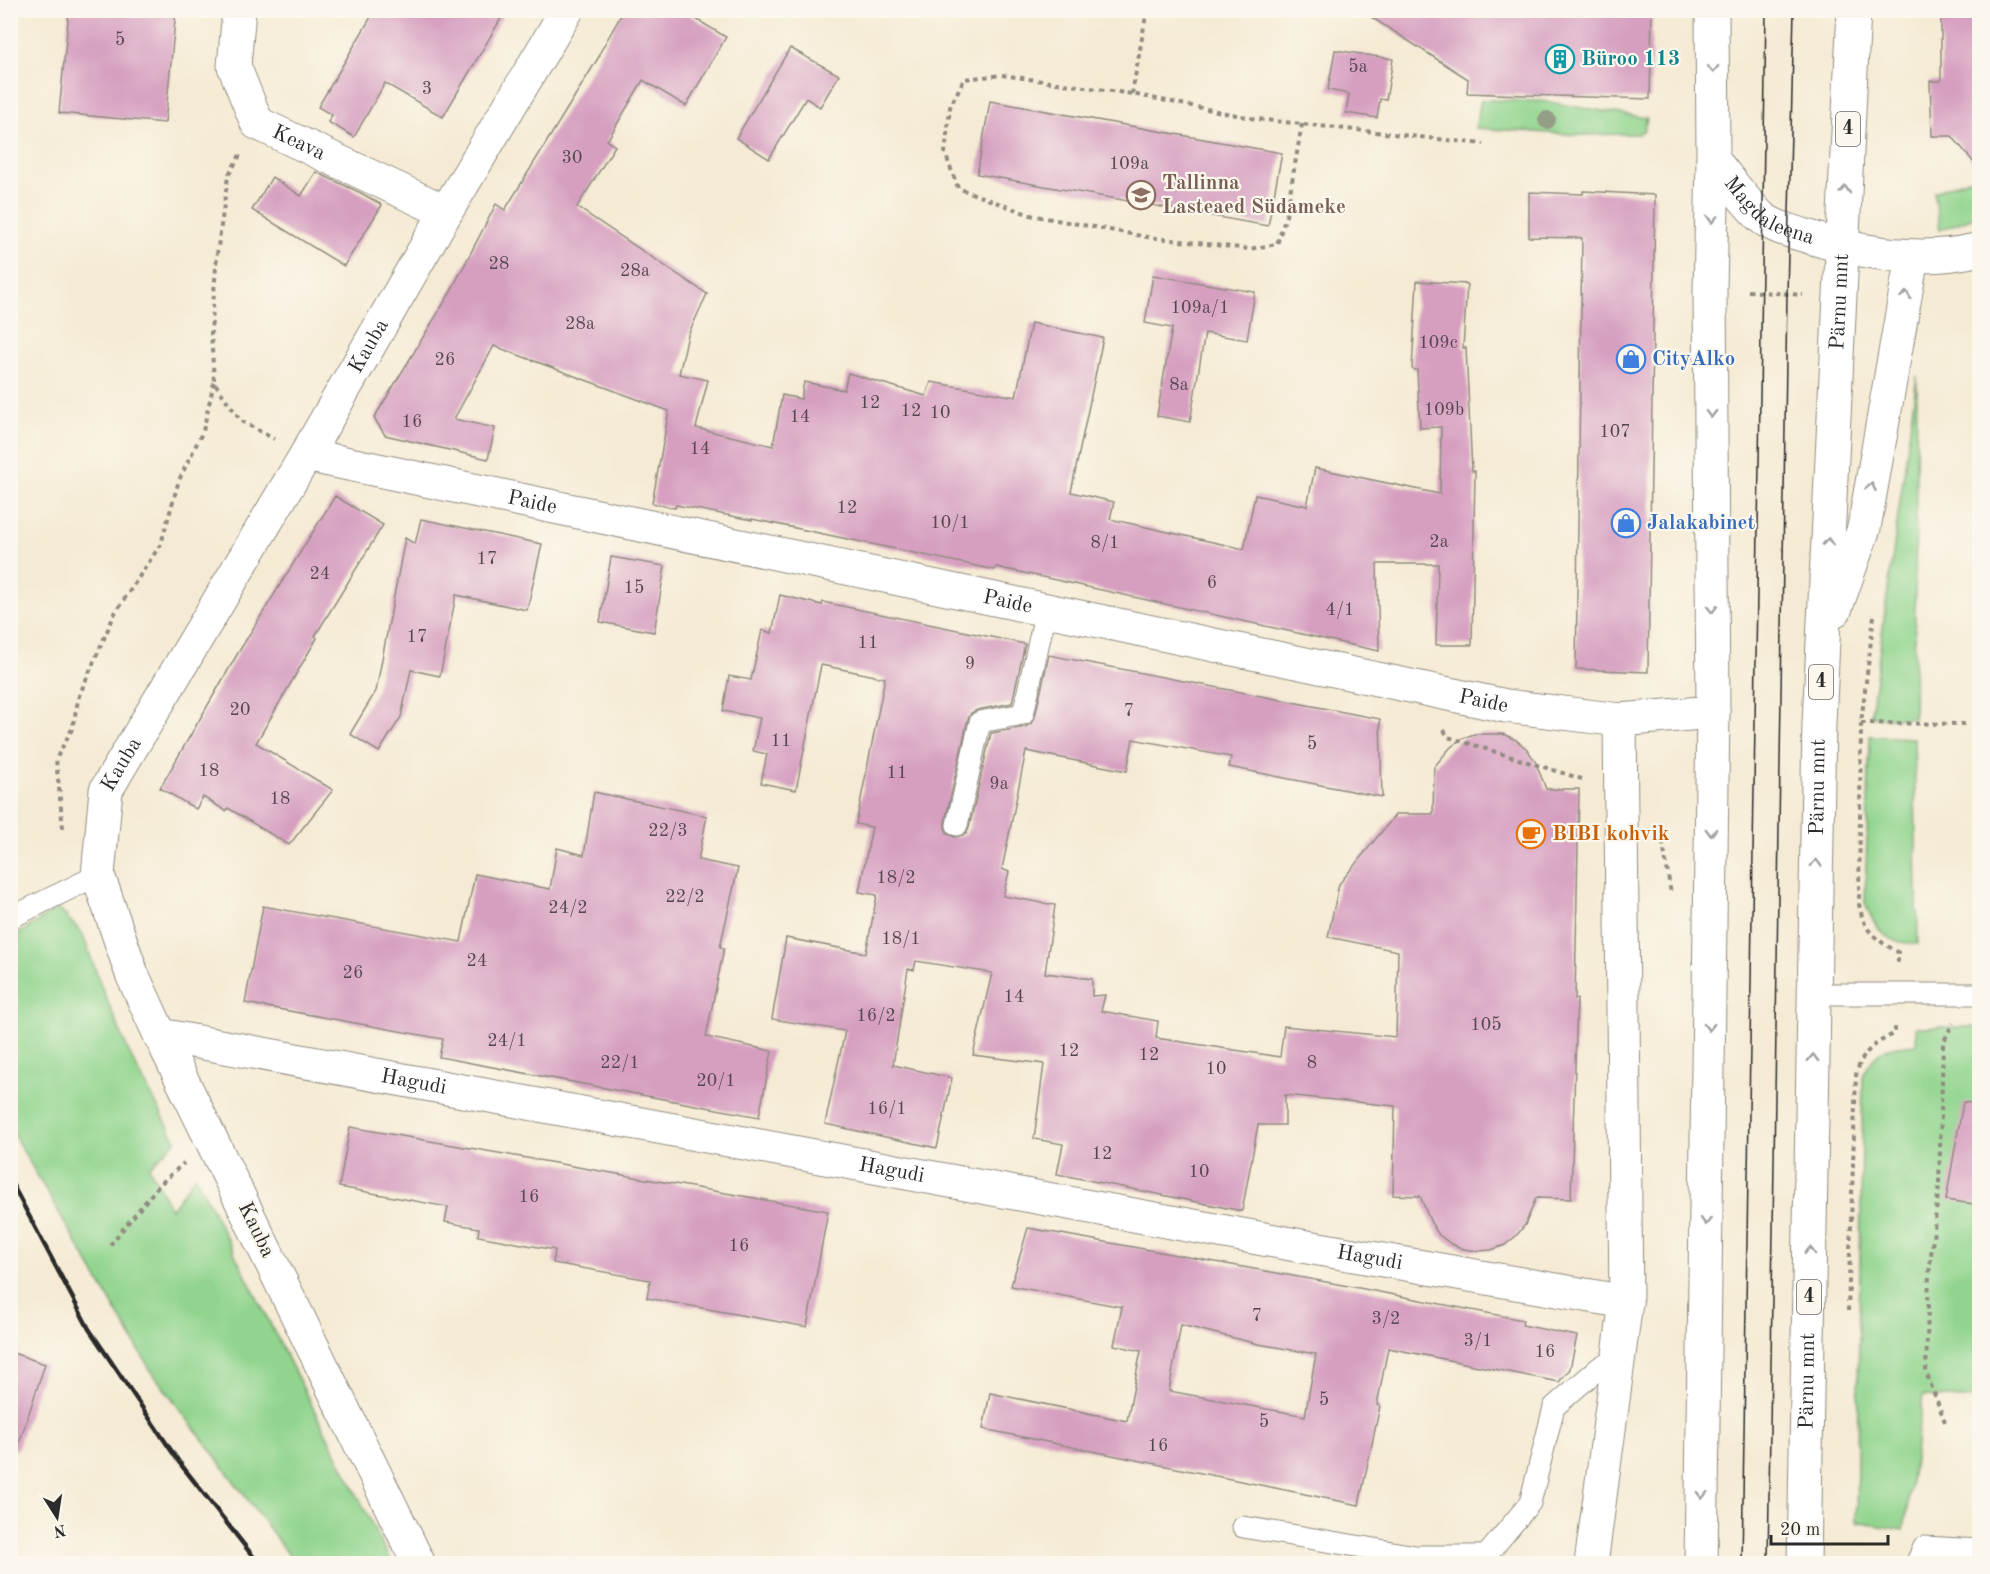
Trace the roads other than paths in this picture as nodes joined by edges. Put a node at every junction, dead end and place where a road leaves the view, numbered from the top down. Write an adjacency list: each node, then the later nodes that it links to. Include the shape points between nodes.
1 (239, 10): 6 (street, Keava, via 234,66 257,123)
2 (567, 10): 6 (street, Kauba)
3 (1712, 10): 5 (street, one-way to 5)
4 (1854, 10): 7 (street, Pärnu mnt / 4, one-way to 4)
5 (1713, 160): 7 (street, Magdaleena, via 1762,218); 13 (street, one-way to 13)
6 (446, 212): 10 (street, Kauba)
7 (1842, 248): 9 (street, Magdaleena); 12 (street, Pärnu mnt / 4, one-way to 7)
8 (1980, 249): 9 (street, Magdaleena)
9 (1912, 257): 12 (street, one-way to 9, via 1864,528)
10 (306, 455): 11 (street, Paide); 16 (street, Kauba, via 106,790)
11 (1046, 610): 14 (street, Paide, via 1506,706); 15 (lane, via 1023,714 980,722)
12 (1823, 643): 18 (street, Pärnu mnt / 4, one-way to 12)
13 (1713, 712): 14 (street, Paide); 27 (street, one-way to 27)
14 (1620, 720): 21 (street)
15 (957, 825)
16 (98, 875): 17 (lane); 20 (street, Kauba, via 132,974)
17 (10, 918)
18 (1814, 994): 19 (lane); 28 (street, Pärnu mnt / 4, one-way to 18)
19 (1974, 994)
20 (160, 1035): 21 (street, Hagudi); 25 (street, Kauba)
21 (1626, 1302): 22 (street)
22 (1618, 1356): 23 (lane, via 1554,1407 1530,1503 1486,1556 1416,1556); 26 (street)
23 (1244, 1527)
24 (1980, 1550): 29 (lane, via 1924,1547)
25 (419, 1563)
26 (1591, 1563)
27 (1701, 1563)
28 (1804, 1563)
29 (1916, 1563)

